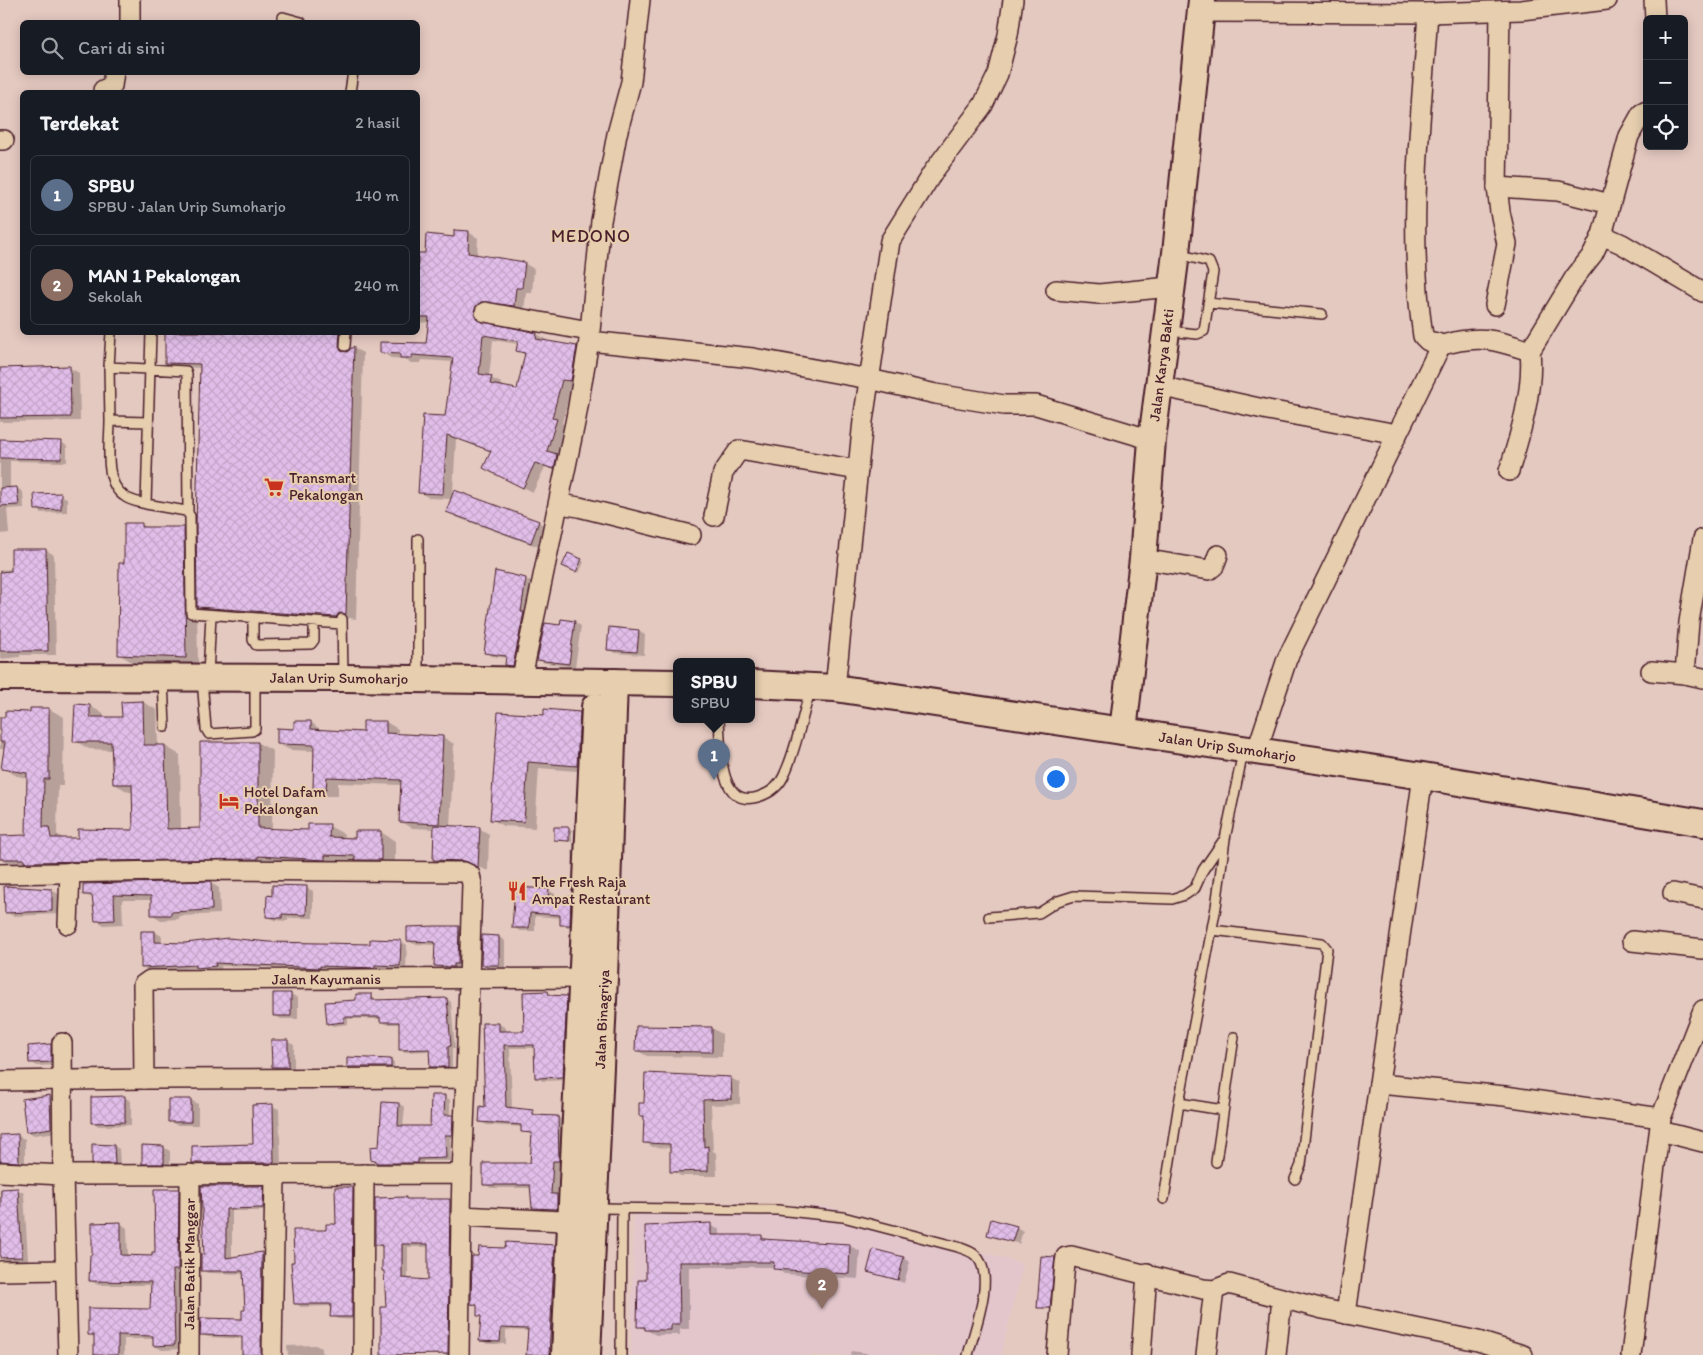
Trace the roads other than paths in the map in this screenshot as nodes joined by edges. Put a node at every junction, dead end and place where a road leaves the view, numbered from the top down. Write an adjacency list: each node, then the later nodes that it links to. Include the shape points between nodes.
1 (130, 0): 11 (street)
2 (640, 0): 33 (street, via 631,82 617,134 601,221)
3 (1013, 0): 39 (street, via 998,74 983,106 933,172 890,241)
4 (1607, 0): 8 (street)
5 (1654, 0): 9 (street)
6 (1201, 6): 7 (street); 21 (main road, Jalan Karya Bakti)
7 (1419, 8): 8 (street); 35 (street, via 1416,243 1423,336)
8 (1500, 10): 18 (street)
9 (1655, 15)
10 (283, 17): 12 (lane)
11 (130, 20)
12 (294, 20)
13 (114, 75): 15 (street, via 112,86)
14 (353, 75): 16 (lane)
15 (102, 90)
16 (350, 90)
17 (1643, 114): 19 (street, via 1630,136)
18 (1498, 187): 19 (street, via 1558,192); 26 (street, via 1507,244)
19 (1610, 204): 20 (street)
20 (1602, 235): 24 (street); 36 (street)
21 (1176, 253): 22 (main road, Jalan Karya Bakti); 25 (lane, via 1209,262 1212,266)
22 (1170, 287): 23 (street, via 1099,294); 29 (main road, Jalan Karya Bakti)
23 (1056, 290)
24 (1703, 292)
25 (1208, 303): 28 (lane); 29 (lane, via 1202,333)
26 (1495, 305)
27 (485, 312): 33 (street)
28 (1322, 314)
29 (1166, 330): 40 (main road, Jalan Karya Bakti)
30 (110, 335): 37 (lane)
31 (151, 335): 38 (lane)
32 (346, 335): 34 (lane)
33 (589, 336): 39 (street, via 752,358); 48 (street)
34 (345, 346)
35 (1439, 346): 36 (street, via 1463,338 1478,338 1499,341); 43 (street)
36 (1530, 352): 46 (street, via 1532,366 1520,434)
37 (109, 367): 38 (lane); 41 (lane)
38 (150, 369): 42 (lane); 49 (lane, via 186,371 187,374)
39 (869, 379): 44 (street, via 1004,405 1036,406); 45 (street)
40 (1159, 386): 43 (street); 44 (main road, Jalan Karya Bakti)
41 (110, 421): 42 (lane); 47 (lane, via 111,479 125,498)
42 (148, 422): 47 (lane)
43 (1397, 434): 75 (street, via 1287,659)
44 (1152, 440): 55 (main road, Jalan Karya Bakti)
45 (858, 470): 50 (street, via 739,450 723,473); 71 (street)
46 (1509, 471)
47 (146, 504): 49 (lane)
48 (560, 504): 51 (street); 67 (street, via 549,542)
49 (188, 513): 56 (lane, via 191,613)
50 (714, 516)
51 (691, 535)
52 (418, 538): 66 (lane)
53 (1703, 539): 60 (street, via 1689,622)
54 (1218, 555): 55 (street, via 1210,570)
55 (1143, 559): 74 (main road, Jalan Karya Bakti)
56 (211, 616): 57 (lane); 64 (lane)
57 (253, 618): 58 (lane); 58 (lane, via 256,645 311,644)
58 (314, 622): 62 (lane, via 342,621)
59 (1651, 671): 60 (street)
60 (1694, 676)
61 (0, 677): 63 (main road, Jalan Urip Sumoharjo)
62 (344, 678): 65 (main road, Jalan Urip Sumoharjo); 66 (main road, Jalan Urip Sumoharjo)
63 (164, 679): 64 (main road, Jalan Urip Sumoharjo); 73 (lane)
64 (205, 679): 65 (main road, Jalan Urip Sumoharjo); 65 (lane, via 206,729 209,734 254,729)
65 (255, 679)
66 (418, 680): 67 (main road, Jalan Urip Sumoharjo)
67 (521, 682): 68 (main road, Jalan Urip Sumoharjo)
68 (605, 683): 69 (main road, Jalan Urip Sumoharjo); 89 (main road, Jalan Binagriya)
69 (673, 684)
70 (755, 684): 71 (main road, Jalan Urip Sumoharjo)
71 (823, 687): 72 (lane, via 785,774 767,795 740,798 731,791 724,773); 74 (main road, Jalan Urip Sumoharjo)
72 (719, 723)
73 (166, 727)
74 (1122, 731): 75 (main road, Jalan Urip Sumoharjo)
75 (1250, 749): 76 (main road, Jalan Urip Sumoharjo); 78 (lane)
76 (1423, 776): 77 (main road, Jalan Urip Sumoharjo); 97 (street)
77 (1703, 823)
78 (1224, 839): 83 (lane, via 1194,888 1172,900 1074,896 1039,913); 85 (lane)
79 (70, 872): 80 (street); 84 (street); 88 (street, via 464,872 470,875 472,884)
80 (0, 874)
81 (1673, 893): 82 (street)
82 (1703, 899)
83 (989, 917)
84 (68, 924)
85 (1212, 930): 98 (lane); 109 (lane, via 1322,943 1326,949 1301,1165)
86 (1632, 940): 87 (street)
87 (1703, 949)
88 (469, 978): 89 (street, Jalan Kayumanis); 93 (street); 94 (street, Jalan Kayumanis, via 150,980 143,985)
89 (594, 978): 112 (main road, Jalan Binagriya, via 587,1100)
90 (1703, 1010): 100 (street)
91 (1234, 1037): 99 (lane)
92 (62, 1043): 95 (street)
93 (466, 1078): 94 (street); 106 (street)
94 (144, 1079): 95 (street)
95 (63, 1081): 96 (street); 107 (street)
96 (0, 1082)
97 (1380, 1084): 100 (street, via 1505,1096); 119 (street)
98 (1179, 1103): 99 (lane); 110 (lane)
99 (1223, 1110): 102 (lane)
100 (1660, 1125): 101 (street); 134 (street)
101 (1703, 1142)
102 (1216, 1162)
103 (0, 1172): 107 (street)
104 (190, 1174): 107 (street); 108 (street); 121 (street, Jalan Batik Manggar)
105 (364, 1174): 106 (street); 108 (street); 123 (street)
106 (462, 1174): 113 (street)
107 (62, 1175): 114 (street)
108 (274, 1176): 122 (street)
109 (1295, 1179)
110 (1164, 1200)
111 (622, 1209): 112 (lane); 127 (lane); 128 (lane, via 778,1210 843,1217 975,1254 984,1270 986,1283)
112 (590, 1213): 113 (street); 125 (main road, Jalan Binagriya); 126 (main road, Jalan Binagriya)
113 (461, 1216): 124 (street)
114 (65, 1270): 115 (street); 120 (street)
115 (0, 1271)
116 (1147, 1273): 117 (street); 129 (street, via 1077,1256 1066,1257); 130 (street)
117 (1214, 1290): 118 (street, via 1229,1284); 131 (street)
118 (1282, 1299): 119 (street); 132 (street)
119 (1346, 1314): 133 (street, via 1478,1341)
120 (68, 1355)
121 (189, 1355)
122 (272, 1355)
123 (363, 1355)
124 (460, 1355)
125 (565, 1355)
126 (587, 1355)
127 (621, 1355)
128 (968, 1355)
129 (1057, 1355)
130 (1141, 1355)
131 (1206, 1355)
132 (1276, 1355)
133 (1523, 1355)
134 (1631, 1355)

